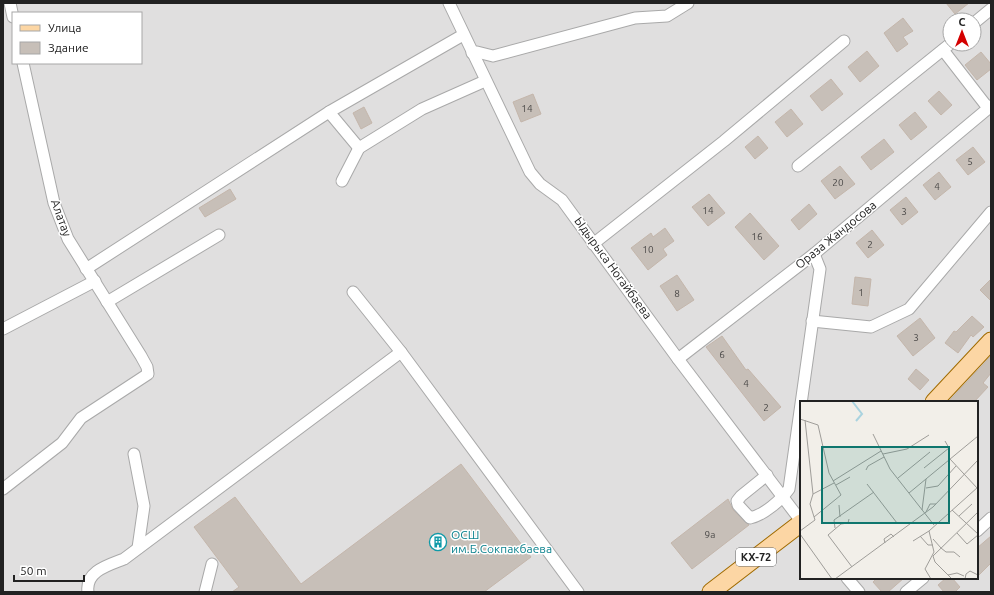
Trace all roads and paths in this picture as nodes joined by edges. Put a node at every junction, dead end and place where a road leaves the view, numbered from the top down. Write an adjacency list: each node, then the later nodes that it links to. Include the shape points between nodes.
1 (449, 3): 5 (street, Ыдырыса Ногайбаева)
2 (688, 3): 9 (street, via 667,16 635,18 493,56)
3 (991, 8): 4 (street)
4 (982, 16)
5 (463, 35): 9 (street, Ыдырыса Ногайбаева); 13 (street)
6 (844, 41): 19 (street)
7 (942, 50): 15 (street)
8 (950, 52): 12 (street)
9 (472, 53): 11 (street, Ыдырыса Ногайбаева)
10 (23, 64): 21 (street, Алатау, via 54,203 68,239)
11 (485, 81): 14 (street, via 422,109); 19 (street, Ыдырыса Ногайбаева, via 530,172 540,184 562,200)
12 (990, 107): 20 (street, Ораза Жандосова)
13 (329, 112): 14 (street); 21 (street)
14 (359, 148): 16 (street)
15 (798, 166)
16 (342, 181)
17 (991, 212): 25 (street, via 909,309 871,327)
18 (219, 235): 24 (street)
19 (593, 244): 29 (street, Ыдырыса Ногайбаева)
20 (814, 254): 25 (street, via 820,269); 29 (street, Ораза Жандосова)
21 (86, 270): 22 (street, Алатау)
22 (95, 281): 24 (street, Алатау); 26 (street)
23 (353, 292): 28 (street)
24 (107, 302): 35 (street, Алатау, via 141,356 148,374 81,418 62,443)
25 (812, 321): 30 (street)
26 (3, 329)
27 (991, 341): 31 (main road)
28 (402, 352): 41 (street); 47 (street)
29 (678, 359): 34 (street, Ыдырыса Ногайбаева)
30 (801, 401)
31 (935, 401)
32 (800, 409): 36 (street, via 789,489)
33 (134, 454): 41 (street, via 144,506)
34 (767, 476): 36 (street, Ыдырыса Ногайбаева); 36 (street, via 741,496 738,504 750,518)
35 (3, 488)
36 (783, 497): 38 (street, Ыдырыса Ногайбаева)
37 (991, 518): 40 (street)
38 (800, 521)
39 (800, 523): 48 (main road, КХ-72)
40 (978, 530)
41 (138, 548): 45 (street, via 124,559 95,572 88,582)
42 (212, 564): 46 (street)
43 (848, 579): 49 (street)
44 (922, 579): 50 (street)
45 (88, 592)
46 (205, 592)
47 (578, 592)
48 (711, 592)
49 (859, 592)
50 (906, 592)

